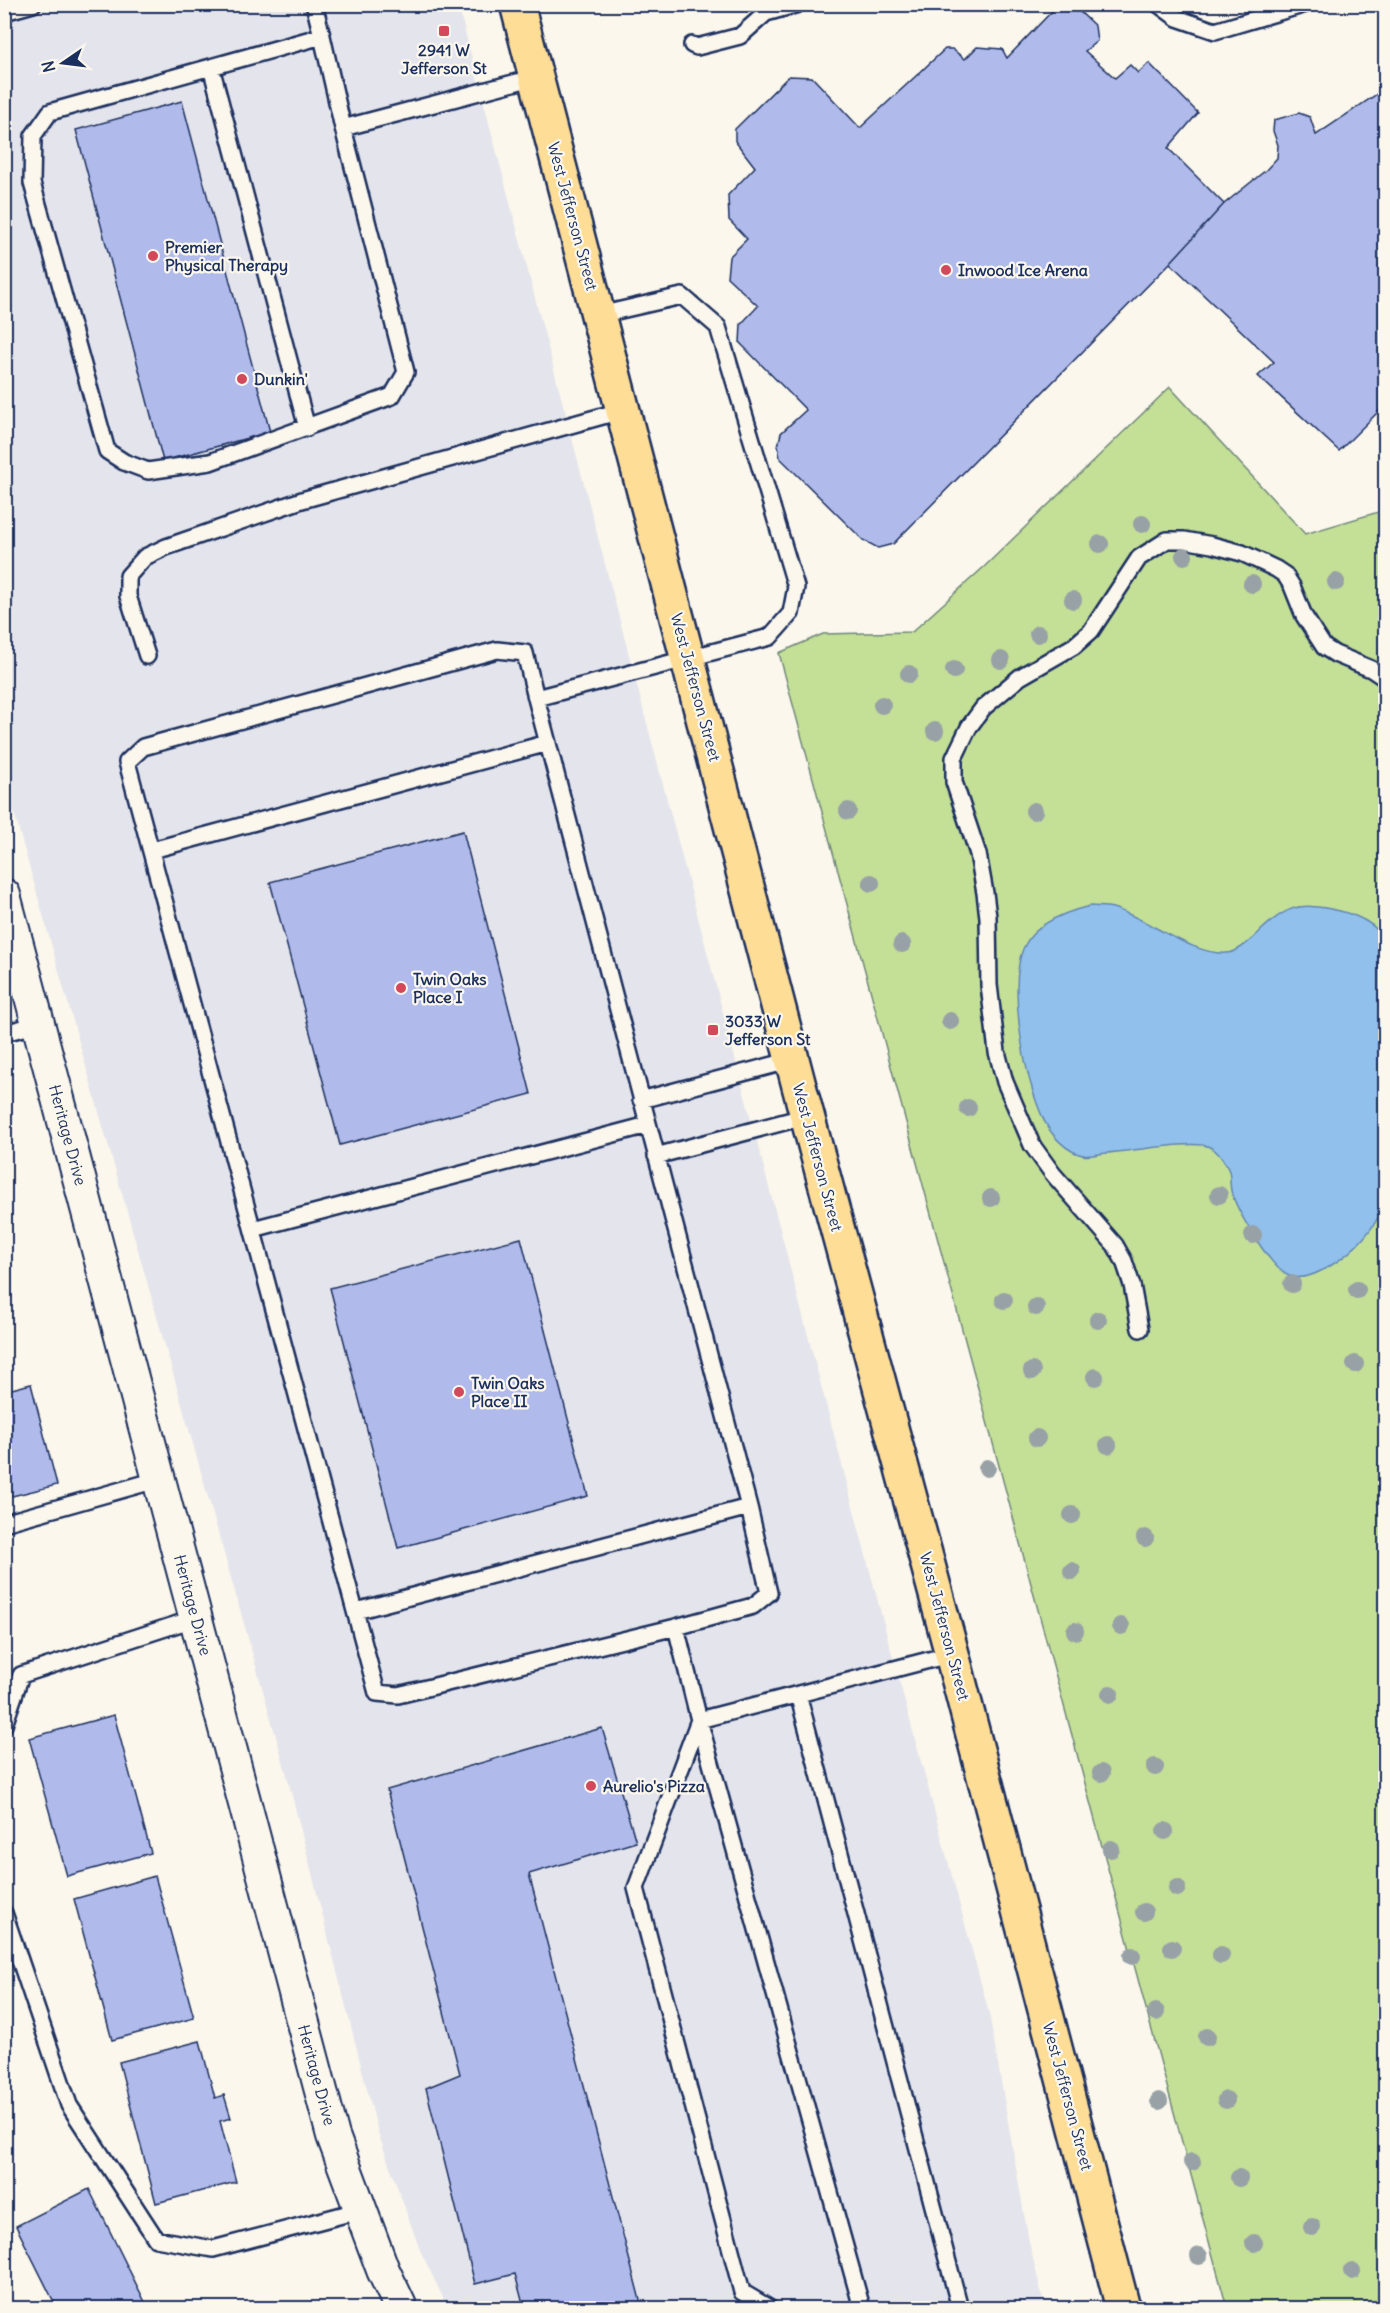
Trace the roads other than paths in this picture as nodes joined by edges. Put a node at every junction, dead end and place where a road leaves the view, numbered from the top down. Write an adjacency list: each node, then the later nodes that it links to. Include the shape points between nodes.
1 (33, 4): 7 (lane)
2 (314, 4): 8 (lane)
3 (517, 4): 11 (main road, West Jefferson Street)
4 (798, 4): 9 (lane, via 766,13 740,36)
5 (1158, 4): 6 (lane, via 1177,18 1215,31)
6 (1306, 4)
7 (4, 12)
8 (322, 36): 10 (lane); 12 (lane)
9 (692, 45)
10 (212, 67): 15 (lane); 15 (lane, via 50,112 33,136 32,183 107,452 148,471 210,462)
11 (536, 77): 12 (lane); 13 (main road, West Jefferson Street)
12 (343, 128): 15 (lane, via 406,372 392,396)
13 (599, 315): 14 (main road, West Jefferson Street); 17 (lane, via 682,296 718,327 796,587 790,613 770,637)
14 (624, 410): 16 (lane, via 302,500 145,556 128,576 128,596); 17 (main road, West Jefferson Street)
15 (306, 428)
16 (147, 656)
17 (689, 657): 19 (lane); 25 (main road, West Jefferson Street)
18 (1386, 679): 31 (lane, via 1324,647 1304,616 1285,574 1242,553 1167,540 1139,558 1091,632 1020,677 983,708 954,759 954,782 978,854 986,894 989,985 997,1052 1005,1082 1032,1144 1124,1261)
19 (536, 698): 20 (lane); 21 (lane, via 525,653 497,650 143,747 127,762)
20 (548, 743): 21 (lane); 26 (lane)
21 (152, 850): 30 (lane)
22 (5, 895): 23 (street, Heritage Drive, via 20,973)
23 (39, 1024): 24 (lane); 32 (street, Heritage Drive)
24 (4, 1033)
25 (792, 1060): 26 (lane); 27 (main road, West Jefferson Street)
26 (641, 1100): 28 (lane)
27 (807, 1116): 29 (lane); 38 (main road, West Jefferson Street)
28 (648, 1125): 29 (lane); 30 (lane)
29 (656, 1156): 33 (lane)
30 (253, 1229): 35 (lane)
31 (1140, 1329)
32 (160, 1479): 34 (lane); 36 (street, Heritage Drive)
33 (748, 1508): 35 (lane); 37 (lane, via 769,1593 753,1606)
34 (4, 1523)
35 (356, 1611): 37 (lane, via 377,1693 398,1695)
36 (196, 1618): 41 (lane, via 21,1675); 43 (street, Heritage Drive, via 333,2136)
37 (676, 1628): 40 (lane)
38 (952, 1654): 39 (lane); 48 (main road, West Jefferson Street)
39 (798, 1694): 40 (lane); 47 (lane)
40 (699, 1720): 45 (lane, via 636,1888 742,2292); 46 (lane)
41 (4, 1725)
42 (4, 1913): 43 (lane, via 69,2105 156,2239 213,2249)
43 (361, 2210): 44 (street, Heritage Drive)
44 (401, 2308)
45 (769, 2308)
46 (862, 2308)
47 (960, 2308)
48 (1123, 2308)

